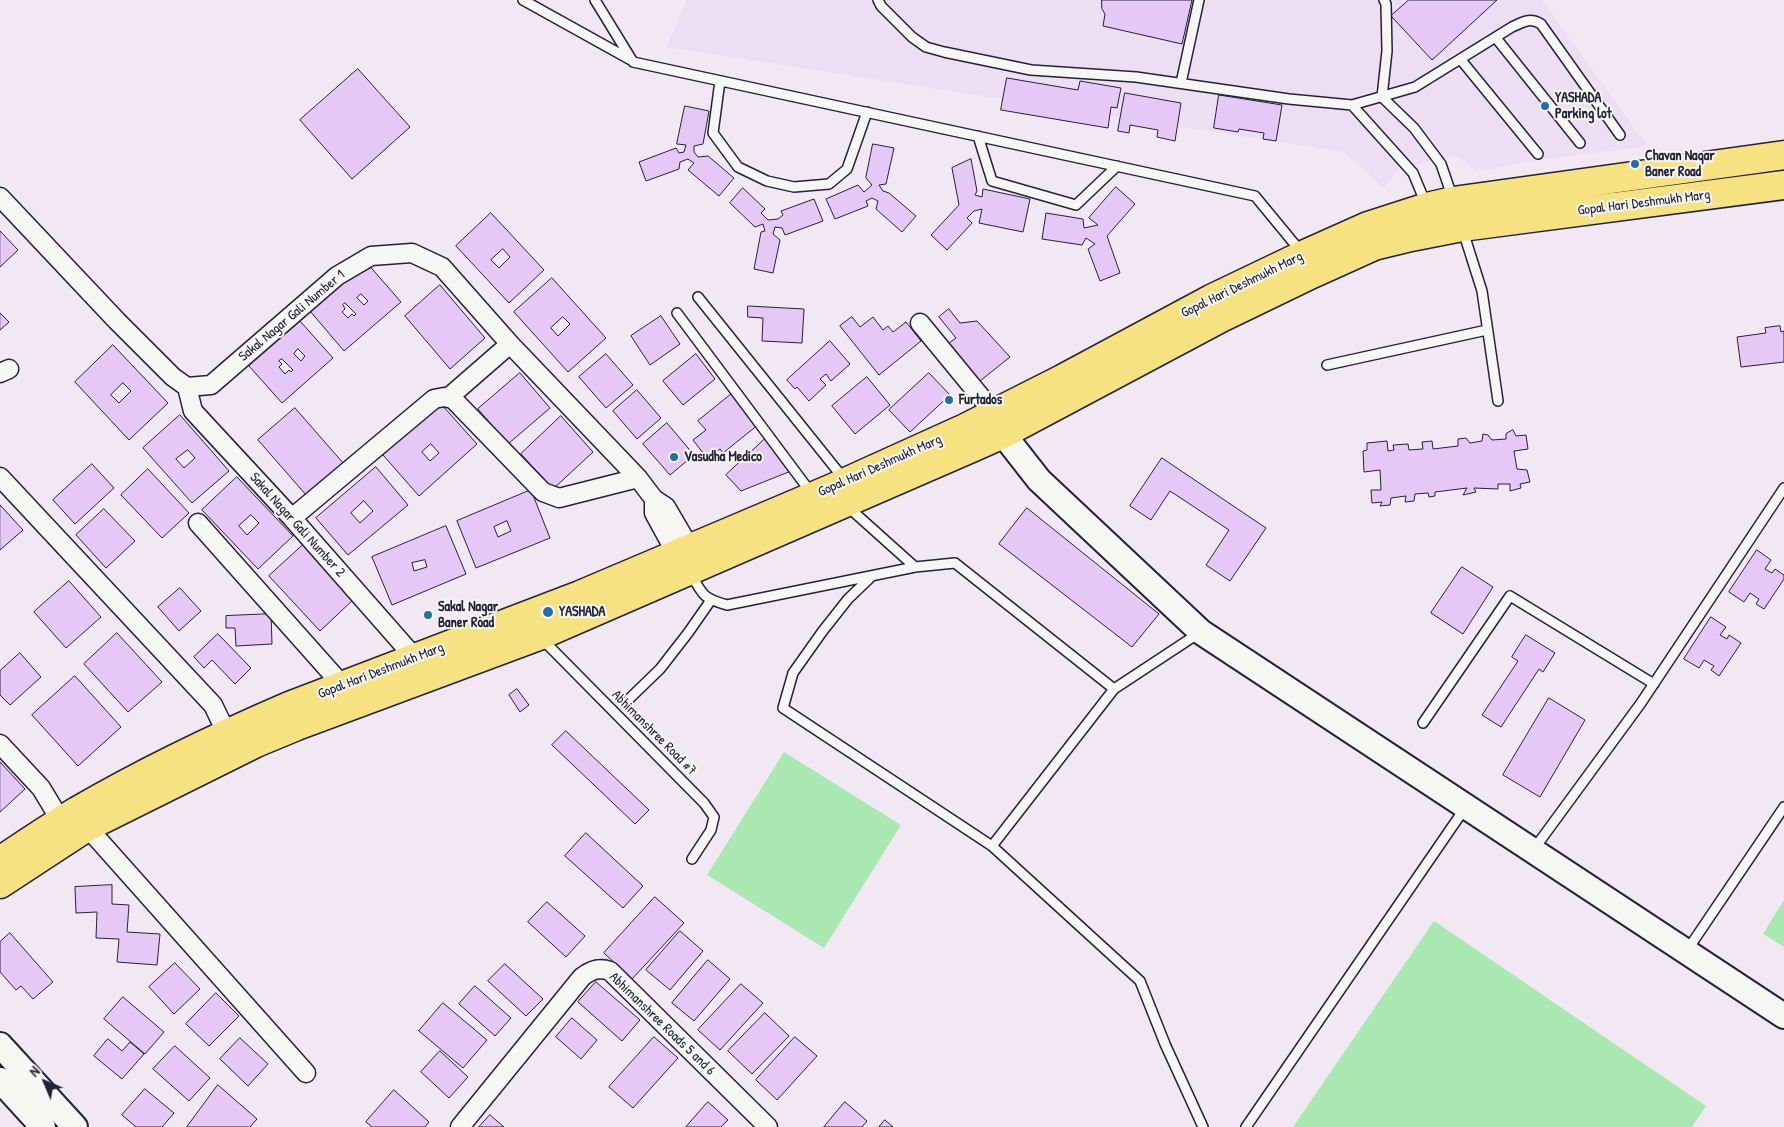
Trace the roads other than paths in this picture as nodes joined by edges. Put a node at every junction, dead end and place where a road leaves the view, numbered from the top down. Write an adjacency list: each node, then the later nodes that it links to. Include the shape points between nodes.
1 (523, 0): 8 (lane)
2 (595, 0): 8 (lane)
3 (878, 0): 10 (lane, via 912,37 926,47 1030,70 1136,77)
4 (1199, 0): 10 (lane)
5 (1387, 1): 11 (lane, via 1387,51)
6 (1496, 38): 7 (lane); 14 (lane, via 1526,20 1541,24); 16 (lane)
7 (1461, 60): 11 (lane, via 1415,87); 17 (lane)
8 (634, 62): 9 (lane)
9 (720, 80): 13 (lane); 13 (lane, via 713,133 738,167 767,181 794,187 830,184 846,170)
10 (1180, 84): 12 (lane)
11 (1382, 97): 12 (lane); 22 (lane, via 1414,128 1441,164)
12 (1352, 105): 22 (lane, via 1413,173)
13 (867, 112): 15 (lane)
14 (1620, 135)
15 (978, 136): 19 (lane); 19 (lane, via 992,181 1076,205)
16 (1580, 143)
17 (1538, 154)
18 (1784, 155): 22 (main road, Gopal Hari Deshmukh Marg)
19 (1117, 166): 23 (lane, via 1255,196)
20 (1784, 185): 22 (main road, Gopal Hari Deshmukh Marg)
21 (0, 197): 30 (street, via 124,328)
22 (1445, 217): 23 (main road, Gopal Hari Deshmukh Marg, via 1368,226); 27 (lane, via 1482,291); 33 (main road, Gopal Hari Deshmukh Marg, via 1312,274)
23 (1303, 255): 33 (main road, Gopal Hari Deshmukh Marg, via 1211,299 1062,379)
24 (698, 298): 37 (lane)
25 (677, 313): 38 (lane)
26 (920, 323): 33 (street)
27 (1487, 330): 29 (lane); 32 (lane)
28 (510, 344): 30 (street, Sakal Nagar Gali Number 1, via 442,267 412,253 371,256 337,276 211,385); 31 (street); 35 (street, Sakal Nagar Gali Number 1)
29 (1327, 365)
30 (187, 387): 39 (street, Sakal Nagar Gali Number 2, via 193,411)
31 (448, 398): 35 (street, via 453,399 543,492 551,496 560,498); 39 (street, via 434,399)
32 (1498, 401)
33 (999, 423): 37 (main road, Gopal Hari Deshmukh Marg); 45 (street, via 1039,480)
34 (0, 477): 54 (street, via 213,706)
35 (638, 478): 41 (street, Sakal Nagar Gali Number 1, via 654,499 654,513)
36 (1784, 488): 48 (lane)
37 (846, 493): 38 (main road, Gopal Hari Deshmukh Marg); 41 (main road, Gopal Hari Deshmukh Marg); 42 (lane)
38 (814, 496): 41 (main road, Gopal Hari Deshmukh Marg)
39 (292, 518): 47 (street, Sakal Nagar Gali Number 2)
40 (198, 524): 49 (street)
41 (686, 558): 44 (lane, via 703,595); 46 (main road, Gopal Hari Deshmukh Marg); 47 (main road, Gopal Hari Deshmukh Marg)
42 (915, 567): 43 (lane); 50 (lane, via 955,563)
43 (872, 576): 44 (lane, via 727,604); 59 (lane, via 848,599 793,673 784,708)
44 (711, 600): 51 (lane, via 660,669)
45 (1201, 632): 50 (lane); 56 (street)
46 (539, 636): 54 (main road, Gopal Hari Deshmukh Marg, via 297,726); 61 (lane, Abhimanshree Road #7, via 704,803 714,817 711,830)
47 (415, 658): 49 (main road, Gopal Hari Deshmukh Marg)
48 (1654, 684): 52 (lane, via 1510,596); 60 (lane)
49 (343, 686): 54 (main road, Gopal Hari Deshmukh Marg, via 289,706)
50 (1114, 689): 59 (lane)
51 (629, 699)
52 (1423, 723)
53 (0, 744): 57 (street, via 41,788)
54 (229, 745): 57 (main road, Gopal Hari Deshmukh Marg, via 119,788); 58 (main road, Gopal Hari Deshmukh Marg)
55 (1784, 806): 64 (lane)
56 (1466, 807): 60 (street); 74 (lane)
57 (61, 821): 62 (main road, Gopal Hari Deshmukh Marg)
58 (88, 827): 63 (main road, Gopal Hari Deshmukh Marg); 67 (street)
59 (992, 846): 73 (lane, via 1140,981)
60 (1533, 851): 64 (street)
61 (692, 859)
62 (0, 861)
63 (0, 884)
64 (1686, 952): 65 (street)
65 (1784, 1016)
66 (0, 1045): 70 (street)
67 (306, 1073)
68 (0, 1080): 69 (street)
69 (43, 1127)
70 (75, 1127)
71 (460, 1127): 72 (street, Abhimanshree Roads 5 and 6, via 582,977 596,969 610,971)
72 (768, 1127)
73 (1203, 1127)
74 (1246, 1127)

